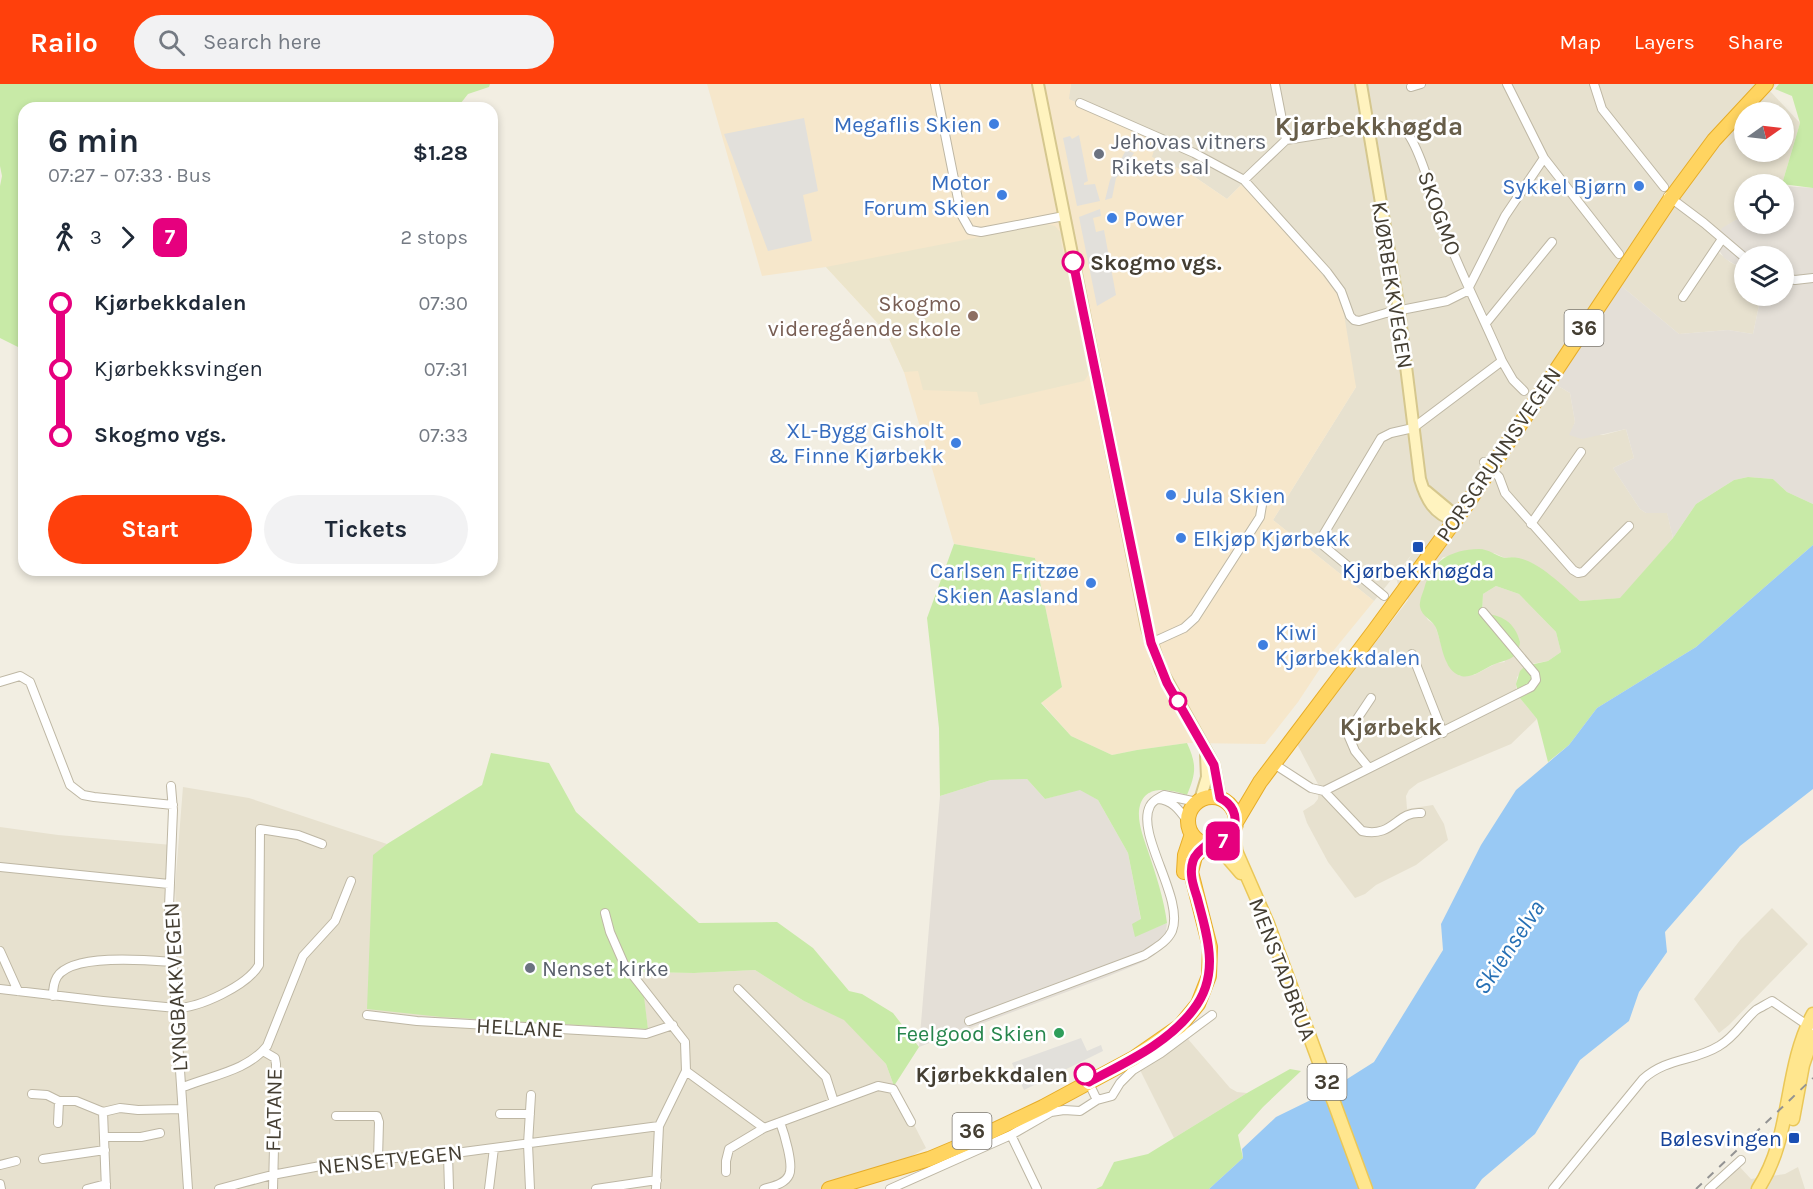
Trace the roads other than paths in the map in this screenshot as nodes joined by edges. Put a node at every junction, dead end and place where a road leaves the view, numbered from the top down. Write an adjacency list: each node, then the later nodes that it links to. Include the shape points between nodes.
1 (935, 84): 17 (street, via 961,214 970,230 981,232)
2 (1038, 84): 17 (street)
3 (1275, 84): 13 (street)
4 (1361, 84): 12 (street, KJØRBEKKVEGEN)
5 (1421, 84): 10 (street)
6 (1507, 84): 14 (street)
7 (1594, 84): 16 (street, via 1602,109)
8 (1755, 84): 16 (highway, PORSGRUNNSVEGEN / 36, via 1719,123)
9 (1766, 84): 16 (highway, PORSGRUNNSVEGEN / 36)
10 (1411, 87)
11 (1080, 103): 15 (street, via 1213,162)
12 (1368, 127): 13 (street, SKOGMO); 24 (street, SKOGMO, via 1396,124 1411,139); 26 (street, KJØRBEKKVEGEN)
13 (1286, 140): 15 (street)
14 (1544, 158): 21 (street); 24 (street, via 1505,216)
15 (1244, 180): 26 (street, via 1327,272 1341,291 1354,321)
16 (1667, 194): 18 (street); 32 (highway, PORSGRUNNSVEGEN / 36)
17 (1064, 216): 39 (street)
18 (1722, 239): 20 (street); 25 (street)
19 (1552, 242): 27 (street)
20 (1734, 249)
21 (1619, 254)
22 (1813, 278): 23 (street)
23 (1794, 280)
24 (1469, 288): 26 (street, via 1448,301); 27 (street, SKOGMO)
25 (1683, 297)
26 (1399, 310): 30 (street, KJØRBEKKVEGEN)
27 (1486, 323): 28 (street, SKOGMO)
28 (1502, 361): 29 (street, SKOGMO); 30 (street)
29 (1524, 391)
30 (1413, 428): 34 (street, KJØRBEKKVEGEN, via 1422,486); 37 (street, via 1381,438 1319,542)
31 (1581, 452): 35 (street)
32 (1487, 465): 34 (highway, PORSGRUNNSVEGEN / 36); 35 (street)
33 (1263, 499): 39 (street, via 1260,517 1195,618 1184,628)
34 (1450, 516): 45 (highway, PORSGRUNNSVEGEN / 36)
35 (1531, 524): 36 (street, via 1578,573)
36 (1629, 526)
37 (1384, 596)
38 (1483, 612): 43 (street, via 1531,667 1536,680 1531,687)
39 (1151, 643): 44 (street, via 1167,683)
40 (1413, 654): 43 (street)
41 (0, 682): 53 (street, via 20,676 30,682 62,767 75,790 94,797)
42 (1371, 698): 46 (street, via 1349,737 1354,751)
43 (1443, 733): 46 (street)
44 (1206, 749): 51 (street); 52 (street, via 1207,777)
45 (1274, 764): 47 (highway, PORSGRUNNSVEGEN / 36); 49 (street, via 1311,788)
46 (1369, 768): 49 (street)
47 (1260, 782): 51 (highway, PORSGRUNNSVEGEN / 36, via 1243,794); 55 (highway, PORSGRUNNSVEGEN / 36)
48 (171, 786): 53 (street, LYNGBAKKVEGEN)
49 (1324, 791): 54 (street, via 1362,831 1379,833 1408,814)
50 (1158, 799): 52 (street, via 1164,795); 56 (street, via 1174,804); 74 (street, via 1149,807 1147,818 1173,909 1173,930 1164,942 1145,955)
51 (1222, 799): 52 (highway, 36, via 1210,797); 55 (highway, via 1234,813)
52 (1199, 801): 56 (highway, 36, via 1190,811)
53 (173, 805): 61 (street, LYNGBAKKVEGEN)
54 (1421, 813)
55 (1235, 826): 58 (highway, 36, via 1228,838); 62 (main road, MENSTADBRUA / 32, via 1236,851)
56 (1190, 828): 58 (highway, via 1197,839); 64 (highway, 36, via 1183,865)
57 (322, 844): 71 (street, via 298,835 260,829 259,965 235,987 185,1008)
58 (1210, 844): 62 (main road, MENSTADBRUA / 32, via 1222,850); 64 (highway, 36, via 1195,856 1191,872)
59 (0, 867): 61 (street)
60 (351, 881): 77 (street, via 335,921 303,956)
61 (170, 884): 66 (street, LYNGBAKKVEGEN)
62 (1250, 884): 127 (main road, MENSTADBRUA / 32)
63 (605, 913): 75 (street, via 624,964)
64 (1201, 916): 79 (highway, 36, via 1210,947 1209,976 1203,994 1187,1017 1155,1045)
65 (0, 951): 69 (street)
66 (172, 962): 70 (street, via 112,959 76,965 57,977); 71 (street, LYNGBAKKVEGEN)
67 (0, 989): 69 (street)
68 (738, 989): 85 (street, via 826,1077)
69 (18, 991): 70 (street)
70 (53, 996): 71 (street)
71 (176, 1008): 86 (street, LYNGBAKKVEGEN)
72 (367, 1015): 75 (street, HELLANE, via 646,1034)
73 (1212, 1015): 83 (street, via 1133,1070 1112,1096)
74 (969, 1021)
75 (672, 1025): 78 (street, via 685,1042)
76 (1812, 1026): 102 (main road, via 1790,1130); 128 (street, via 1772,1000 1718,1047 1653,1070)
77 (263, 1051): 80 (street, FLATANE, via 227,1072); 110 (street, FLATANE, via 276,1064)
78 (686, 1071): 94 (street); 95 (street)
79 (1087, 1078): 83 (street); 124 (highway, 36, via 1020,1118 939,1155)
80 (186, 1086)
81 (32, 1094): 84 (street)
82 (531, 1095): 89 (street)
83 (1097, 1100): 97 (street, via 1080,1112 1052,1112)
84 (59, 1101): 87 (street, via 76,1101); 93 (street)
85 (834, 1102): 91 (street); 92 (street, via 878,1086 893,1089)
86 (182, 1109): 87 (street, via 120,1108); 116 (street, LYNGBAKKVEGEN)
87 (103, 1112): 98 (street)
88 (500, 1114): 89 (street)
89 (530, 1114): 99 (street)
90 (336, 1116): 105 (street, via 377,1116)
91 (780, 1122): 95 (street); 123 (street, via 790,1175 781,1184)
92 (911, 1122)
93 (58, 1123)
94 (659, 1126): 99 (street, NENSETVEGEN); 112 (street)
95 (764, 1128): 109 (street, via 729,1149)
96 (160, 1133): 98 (street)
97 (1011, 1135): 125 (street); 126 (street)
98 (105, 1137): 101 (street)
99 (528, 1144): 100 (street, NENSETVEGEN); 121 (street)
100 (494, 1148): 103 (street, NENSETVEGEN); 120 (street)
101 (105, 1150): 104 (street); 113 (street)
102 (1780, 1153): 130 (main road); 131 (main road)
103 (448, 1154): 105 (street, NENSETVEGEN); 119 (street)
104 (43, 1159)
105 (378, 1159): 110 (street, NENSETVEGEN)
106 (1741, 1160): 129 (street)
107 (16, 1161): 108 (street)
108 (0, 1166)
109 (726, 1172)
110 (272, 1175): 117 (street, NENSETVEGEN); 118 (street, FLATANE)
111 (0, 1184): 114 (street)
112 (657, 1185): 122 (street)
113 (106, 1186): 115 (street)
114 (1, 1189)
115 (87, 1189)
116 (188, 1189)
117 (219, 1189)
118 (273, 1189)
119 (449, 1189)
120 (489, 1189)
121 (530, 1189)
122 (596, 1189)
123 (764, 1189)
124 (829, 1189)
125 (890, 1189)
126 (1037, 1189)
127 (1366, 1189)
128 (1553, 1189)
129 (1709, 1189)
130 (1758, 1189)
131 (1764, 1189)

